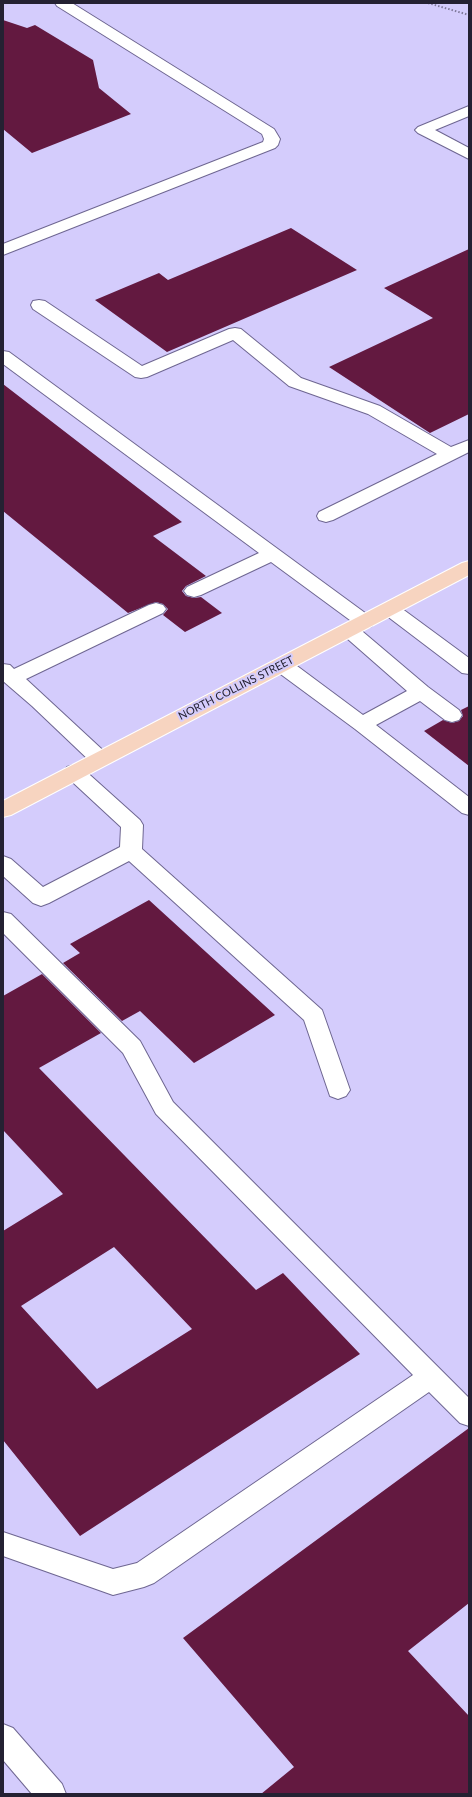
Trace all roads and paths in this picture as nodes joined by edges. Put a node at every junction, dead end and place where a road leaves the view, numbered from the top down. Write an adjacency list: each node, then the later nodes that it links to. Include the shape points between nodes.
1 (62, 3): 6 (street, via 269,132 272,139 270,145)
2 (428, 3): 3 (path)
3 (469, 15)
4 (469, 111): 5 (street, via 423,130)
5 (469, 154)
6 (3, 250)
7 (39, 305): 10 (street, via 141,373 235,333 295,382 374,410)
8 (3, 356): 12 (street)
9 (469, 446): 10 (street)
10 (450, 455): 11 (street)
11 (326, 516)
12 (272, 554): 14 (street); 17 (street)
13 (469, 567): 16 (main road, NORTH COLLINS STREET)
14 (194, 591)
15 (156, 609): 20 (street)
16 (390, 609): 17 (main road, NORTH COLLINS STREET); 19 (street)
17 (357, 626): 18 (main road, NORTH COLLINS STREET); 21 (street)
18 (282, 665): 23 (street); 24 (main road, NORTH COLLINS STREET)
19 (469, 668)
20 (7, 674): 24 (street)
21 (421, 692): 22 (street); 23 (street)
22 (452, 715)
23 (362, 724): 26 (street)
24 (100, 759): 25 (main road, NORTH COLLINS STREET)
25 (74, 772): 27 (main road, NORTH COLLINS STREET); 28 (street, via 132,825)
26 (469, 808)
27 (3, 810)
28 (131, 851): 29 (street, via 41,898); 31 (street, via 314,1016)
29 (3, 864)
30 (3, 920): 32 (street, via 132,1047 164,1108)
31 (338, 1090)
32 (431, 1377): 33 (street); 34 (street, via 144,1574 113,1582)
33 (469, 1415)
34 (3, 1544)
35 (3, 1738): 36 (street)
36 (51, 1794)

